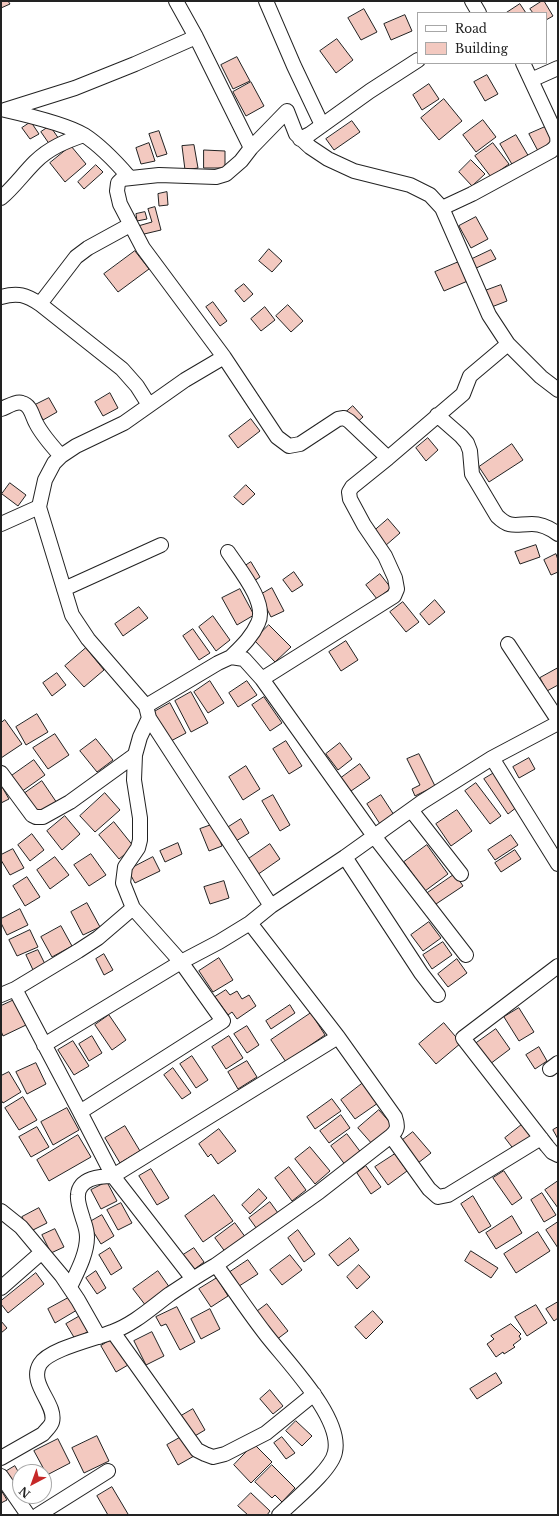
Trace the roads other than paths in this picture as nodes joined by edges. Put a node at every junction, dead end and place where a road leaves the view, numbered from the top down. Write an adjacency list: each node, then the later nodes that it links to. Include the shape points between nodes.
1 (176, 1): 5 (street)
2 (266, 1): 11 (street)
3 (472, 1): 4 (street)
4 (478, 12)
5 (196, 37): 10 (street, via 75,88); 14 (street)
6 (417, 61): 11 (street)
7 (523, 64): 9 (street)
8 (558, 68): 9 (street)
9 (531, 80): 15 (street, via 557,136 558,142)
10 (3, 110): 12 (street, via 66,127)
11 (322, 125): 13 (street)
12 (84, 135): 16 (street, via 105,151); 17 (street, via 45,154)
13 (300, 139): 14 (street, via 287,111); 18 (street, via 328,159 354,171 421,190 430,195)
14 (250, 148): 16 (street, via 235,167 226,174 216,177)
15 (554, 152): 18 (street)
16 (129, 177): 19 (street, via 118,183 117,191)
17 (1, 198)
18 (442, 208): 22 (street, via 488,315)
19 (130, 225): 21 (street, via 76,257); 23 (street, via 143,248)
20 (1, 297): 21 (street, via 18,294 28,296)
21 (40, 304): 25 (street, via 122,369 137,386)
22 (508, 344): 24 (street); 27 (street, via 470,376 463,394)
23 (224, 357): 25 (street); 29 (street, via 278,437 289,446 300,444 338,419 344,418)
24 (558, 390)
25 (148, 405): 28 (street, via 124,423)
26 (1, 409): 28 (street, via 18,402 27,405 40,430)
27 (438, 415): 29 (street); 32 (street, via 467,443 472,474 501,521 508,525 534,524)
28 (61, 456): 30 (street, via 45,480)
29 (388, 458): 38 (street, via 349,492 364,525 388,562 395,578 396,593 386,603)
30 (39, 507): 31 (street); 35 (street)
31 (1, 524)
32 (558, 534)
33 (161, 545): 35 (street)
34 (228, 552): 37 (street, via 257,598 261,612 253,634)
35 (64, 589): 39 (street, via 72,615 88,639)
36 (508, 644): 40 (street)
37 (231, 657): 38 (street, via 244,659); 39 (street, via 218,663)
38 (262, 679): 46 (street)
39 (147, 712): 42 (street); 50 (street)
40 (558, 720)
41 (558, 723): 43 (street)
42 (135, 755): 44 (street, via 70,802 43,817 32,816); 51 (street, via 134,780 140,818 140,840 138,848 125,867 123,883)
43 (492, 758): 45 (street); 48 (street)
44 (1, 773)
45 (411, 810): 46 (street); 49 (street)
46 (374, 836): 47 (street); 53 (street)
47 (345, 857): 50 (street); 58 (street)
48 (558, 864)
49 (461, 874)
50 (271, 906): 52 (street)
51 (133, 908): 54 (street); 56 (street, via 98,938)
52 (250, 923): 54 (street); 59 (street)
53 (466, 955)
54 (181, 962): 60 (street); 61 (street, via 223,1021)
55 (558, 966): 63 (street, via 464,1038)
56 (15, 989): 57 (street); 60 (street)
57 (1, 995)
58 (438, 995)
59 (338, 1037): 62 (street, via 395,1117 398,1126); 65 (street)
60 (44, 1044): 61 (street)
61 (80, 1112): 65 (street)
62 (391, 1136): 63 (street, via 429,1189 438,1197 448,1195); 68 (street, via 319,1192)
63 (541, 1138): 64 (street, via 552,1152)
64 (558, 1155)
65 (113, 1176): 69 (street); 70 (street, via 88,1180 80,1188 78,1194 87,1239 80,1266)
66 (1, 1211): 67 (street, via 21,1227)
67 (42, 1252): 70 (street); 71 (street)
68 (216, 1265): 69 (street); 74 (street, via 264,1333)
69 (193, 1279): 72 (street, via 136,1320)
70 (70, 1287): 73 (street)
71 (1, 1288)
72 (113, 1332): 73 (street); 74 (street, via 198,1450 213,1457 225,1454 266,1433)
73 (99, 1336): 75 (street, via 56,1352 40,1364 39,1384 52,1412 52,1421 43,1434)
74 (314, 1394): 80 (street, via 328,1417 335,1436 335,1452 330,1464)
75 (1, 1458)
76 (108, 1471): 79 (street)
77 (1, 1476): 78 (street)
78 (28, 1515)
79 (38, 1515)
80 (279, 1515)

